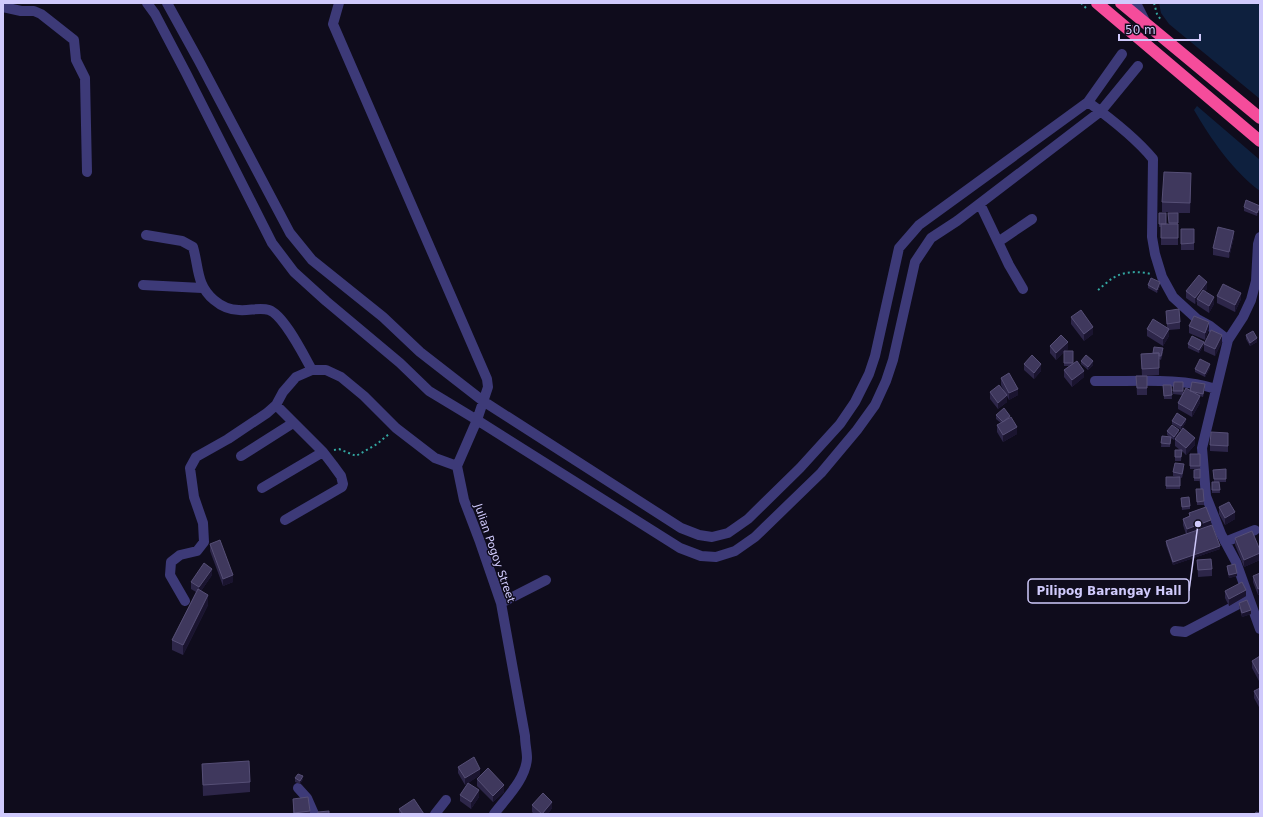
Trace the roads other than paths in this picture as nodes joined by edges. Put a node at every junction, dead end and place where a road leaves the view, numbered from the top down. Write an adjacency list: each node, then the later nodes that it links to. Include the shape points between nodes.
1 (147, 3): 30 (street, via 186,73 272,243 294,272 400,362 429,391)
2 (167, 3): 28 (street, via 290,233 312,260 383,317 420,352)
3 (340, 3): 28 (street, via 333,24 487,379 488,387)
4 (1098, 3): 14 (highway)
5 (1121, 3): 8 (highway)
6 (1136, 3): 8 (street)
7 (3, 7): 15 (street, via 41,14 74,40 76,60 85,78)
8 (1147, 25): 13 (highway)
9 (1122, 54): 11 (street)
10 (1138, 66): 12 (street)
11 (1088, 102): 12 (street); 28 (street, via 918,225 899,248 875,356 855,402 840,424 800,468 748,519 728,533 712,537 681,528)
12 (1101, 111): 16 (street); 24 (street, via 1153,159 1152,237 1162,277 1173,297 1197,319)
13 (1260, 118)
14 (1260, 141)
15 (87, 172)
16 (980, 204): 20 (street); 30 (street, via 931,238 915,262 893,360 875,405 821,473 755,537 735,551 716,557 701,556 680,548)
17 (1032, 219): 20 (street)
18 (146, 235): 22 (street, via 182,241 193,247)
19 (1260, 237): 24 (street, via 1256,281 1251,300)
20 (998, 242): 23 (street)
21 (143, 285): 22 (street)
22 (202, 288): 25 (street, via 220,306 233,310 270,310 296,340)
23 (1023, 289)
24 (1228, 340): 27 (street)
25 (312, 370): 29 (street, via 296,377); 34 (street, via 326,370 341,377 396,428 435,458)
26 (1094, 381): 27 (street, via 1178,382 1202,384)
27 (1216, 389): 38 (street, via 1202,448 1206,496)
28 (483, 401): 30 (street)
29 (276, 405): 31 (street); 41 (street, via 234,435 196,457 190,468 194,497 203,523 204,542 197,551 180,555 171,562 170,575)
30 (477, 420): 34 (street)
31 (293, 423): 32 (street); 33 (street)
32 (323, 452): 35 (street); 36 (street, via 341,476 342,487)
33 (241, 456)
34 (457, 466): 42 (street, Julian Pogoy Street, via 464,500)
35 (262, 488)
36 (285, 520)
37 (1255, 530): 38 (street)
38 (1225, 542): 40 (street, via 1244,581)
39 (546, 580): 42 (street)
40 (1248, 598): 43 (street); 44 (street, via 1185,632)
41 (186, 601)
42 (501, 603): 49 (street, Julian Pogoy Street, via 527,758 526,767 517,784)
43 (1260, 629)
44 (1175, 631)
45 (298, 788): 47 (street, via 307,798)
46 (446, 800): 48 (street)
47 (314, 814)
48 (435, 814)
49 (494, 814)

